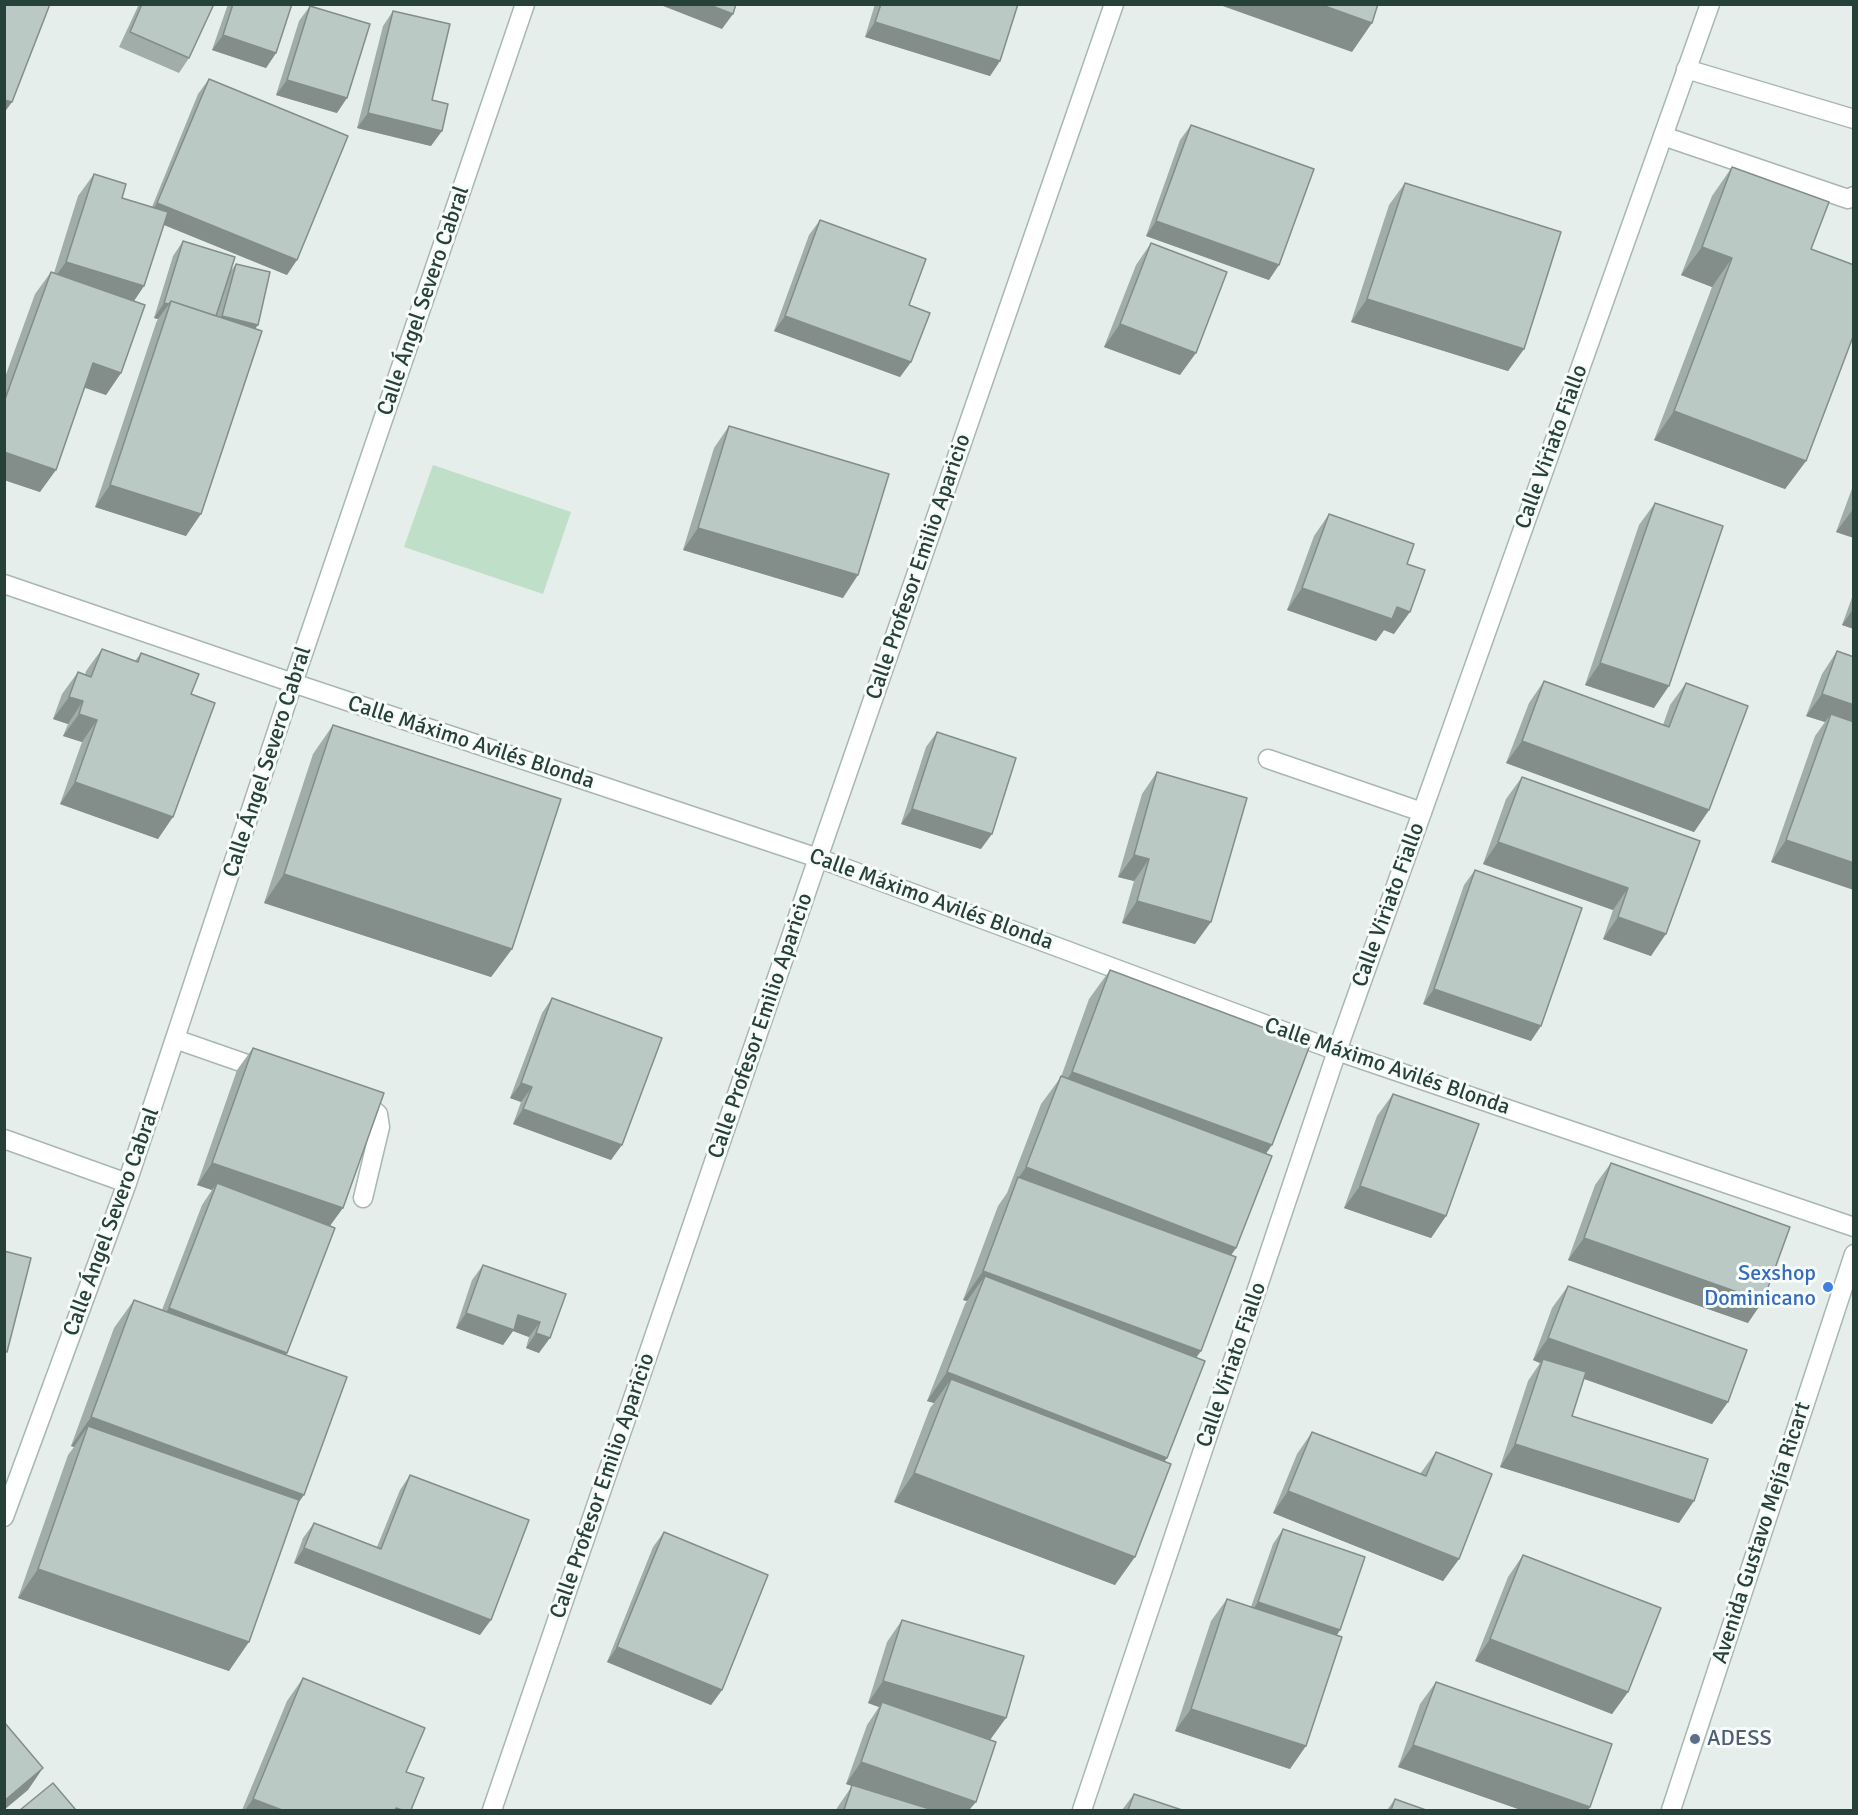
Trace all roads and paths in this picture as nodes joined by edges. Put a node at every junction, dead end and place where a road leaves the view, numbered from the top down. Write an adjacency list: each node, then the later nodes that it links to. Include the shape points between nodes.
1 (525, 4): 9 (street, Calle Ángel Severo Cabral)
2 (1114, 4): 12 (street, Calle Profesor Emilio Aparicio)
3 (1710, 4): 4 (street, Calle Viriato Fiallo)
4 (1686, 69): 5 (street); 6 (street, Calle Viriato Fiallo)
5 (1854, 118)
6 (1663, 136): 7 (street, via 1848,199); 11 (street, Calle Viriato Fiallo)
7 (1854, 196)
8 (4, 584): 9 (street, Calle Máximo Avilés Blonda)
9 (293, 683): 12 (street, Calle Máximo Avilés Blonda); 13 (street, Calle Ángel Severo Cabral)
10 (1268, 759): 11 (street)
11 (1422, 812): 14 (street, Calle Viriato Fiallo)
12 (818, 858): 14 (street, Calle Máximo Avilés Blonda); 23 (street, Calle Profesor Emilio Aparicio)
13 (175, 1039): 15 (street); 18 (street, Calle Ángel Severo Cabral)
14 (1337, 1051): 20 (street, Calle Máximo Avilés Blonda); 24 (street, Calle Viriato Fiallo)
15 (280, 1075)
16 (335, 1094): 19 (street, via 369,1106 378,1114 380,1127)
17 (4, 1139): 18 (street)
18 (127, 1183): 22 (street, Calle Ángel Severo Cabral)
19 (363, 1198)
20 (1854, 1227)
21 (1854, 1254): 25 (street, Avenida Gustavo Mejía Ricart)
22 (4, 1516)
23 (492, 1810)
24 (1082, 1810)
25 (1671, 1810)

